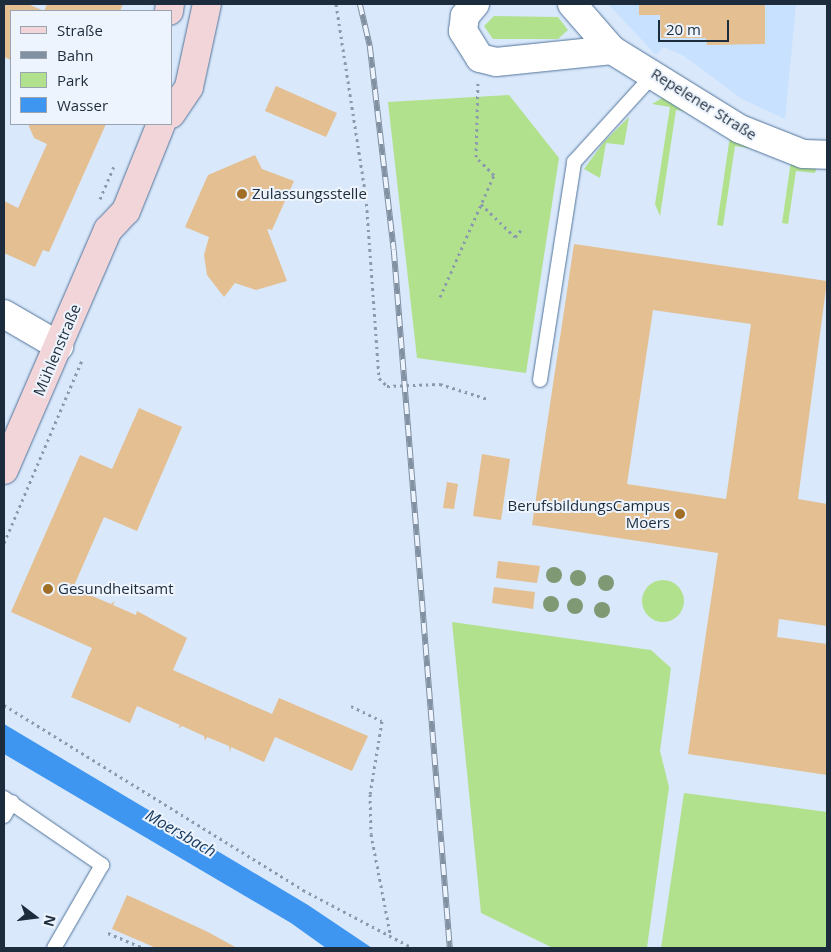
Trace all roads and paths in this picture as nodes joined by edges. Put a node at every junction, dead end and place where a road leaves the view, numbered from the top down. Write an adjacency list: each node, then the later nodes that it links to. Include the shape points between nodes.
1 (189, 4): 9 (main road)
2 (207, 4): 10 (main road, Mühlenstraße, via 189,87)
3 (336, 4): 19 (path, via 366,197 379,378 387,386 440,384)
4 (475, 4): 7 (street, via 466,16 463,30)
5 (572, 4): 6 (street, Repelener Straße)
6 (612, 50): 7 (street, via 496,62); 8 (street, Repelener Straße)
7 (480, 58): 13 (path, via 476,157 494,175)
8 (655, 73): 12 (street, Repelener Straße, via 768,144 802,154); 18 (lane, via 574,162)
9 (172, 86)
10 (172, 107)
11 (158, 125): 17 (main road, Mühlenstraße, via 126,211 108,230)
12 (827, 155)
13 (481, 204): 14 (path, via 515,236); 15 (path)
14 (521, 230)
15 (440, 297)
16 (4, 314): 17 (street)
17 (59, 346): 20 (main road, Mühlenstraße)
18 (540, 380)
19 (488, 399)
20 (4, 470)
21 (4, 705): 26 (path, via 303,890)
22 (350, 706): 26 (path, via 382,721 370,794 371,834)
23 (8, 800): 24 (lane); 27 (lane, via 102,865)
24 (4, 816)
25 (108, 933): 28 (path)
26 (390, 933): 29 (path)
27 (54, 948)
28 (142, 948)
29 (413, 948)

